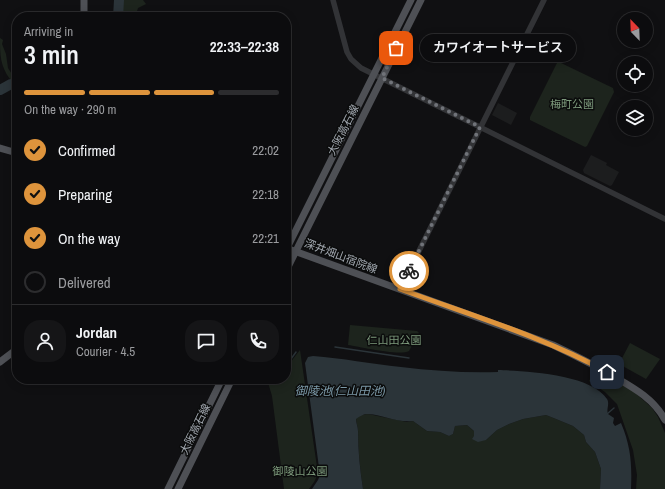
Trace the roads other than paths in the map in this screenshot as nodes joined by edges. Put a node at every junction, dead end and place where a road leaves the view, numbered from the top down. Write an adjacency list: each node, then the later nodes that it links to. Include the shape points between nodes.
1 (84, 0): 6 (main road)
2 (332, 0): 7 (street, via 345,47 351,59)
3 (411, 0): 7 (main road, 大阪高石線)
4 (420, 0): 8 (main road, 大阪高石線)
5 (544, 0): 9 (street)
6 (84, 12)
7 (374, 74): 8 (street); 13 (main road, 大阪高石線)
8 (382, 78): 9 (street); 15 (main road, 大阪高石線)
9 (480, 127): 12 (street); 17 (street)
10 (0, 148): 11 (main road)
11 (12, 152)
12 (665, 219)
13 (291, 238)
14 (291, 250): 15 (main road, 深井畑山宿院線)
15 (296, 251): 16 (main road, 大阪高石線); 17 (main road, 深井畑山宿院線)
16 (291, 260)
17 (400, 289): 22 (main road, 深井畑山宿院線, via 546,342 579,357 638,390 658,409)
18 (12, 353): 19 (main road)
19 (0, 362)
20 (220, 384): 23 (main road, 大阪高石線)
21 (230, 384): 24 (main road, 大阪高石線)
22 (665, 420)
23 (168, 489)
24 (178, 489)

